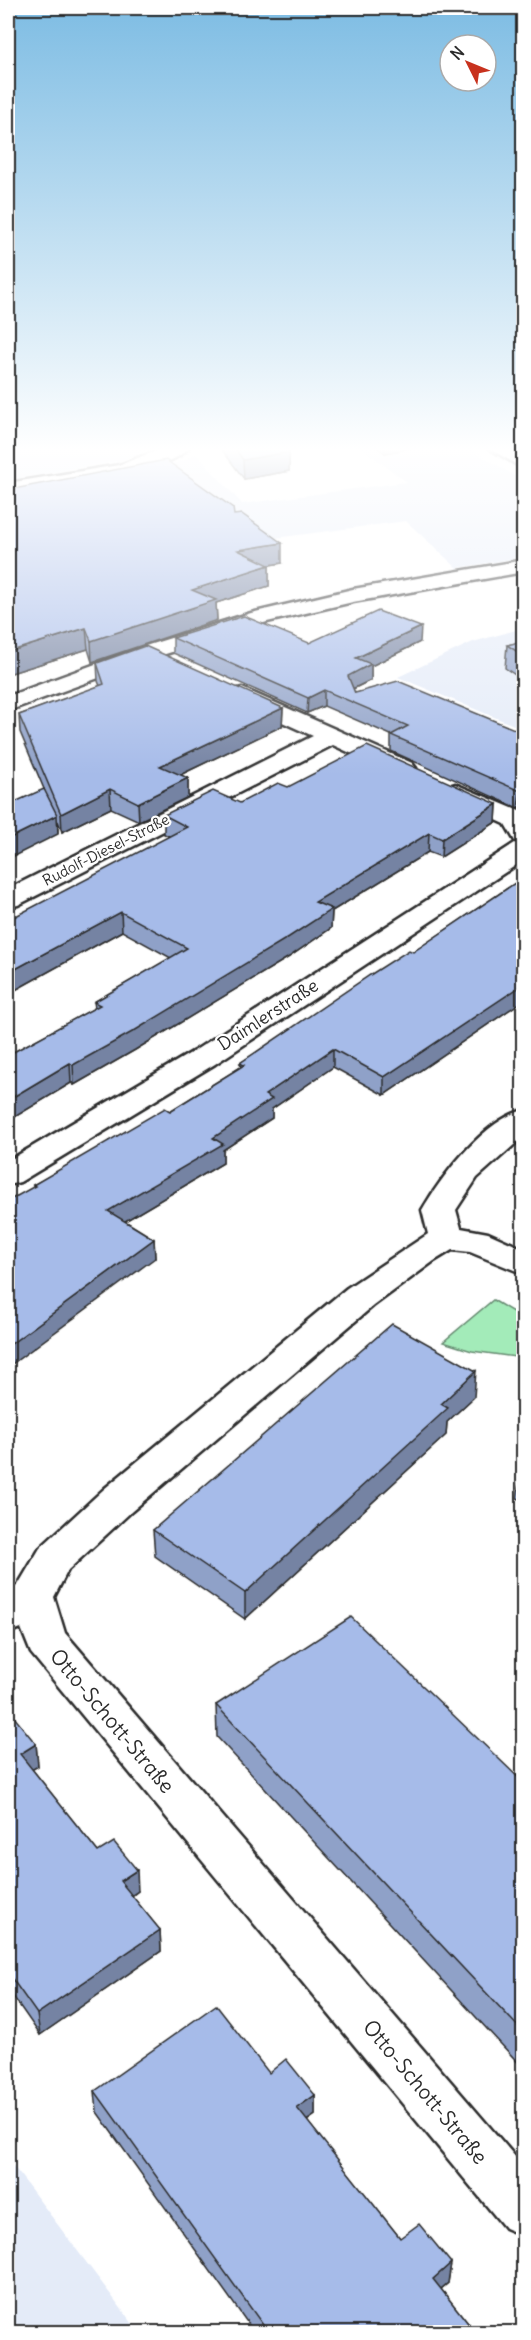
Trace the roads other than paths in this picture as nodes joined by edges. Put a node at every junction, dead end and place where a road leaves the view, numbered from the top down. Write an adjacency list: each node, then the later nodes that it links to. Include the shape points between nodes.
1 (524, 566): 2 (street, via 296,608)
2 (147, 653): 3 (street); 5 (street)
3 (180, 668)
4 (224, 687): 6 (street)
5 (8, 704)
6 (333, 736): 7 (street); 9 (street, Rudolf-Diesel-Straße)
7 (520, 827)
8 (524, 848): 11 (street, Daimlerstraße, via 193,1064)
9 (8, 899)
10 (524, 1120): 12 (street, via 476,1158 454,1182 439,1210)
11 (8, 1175)
12 (446, 1238): 13 (street, via 476,1241); 14 (street, Otto-Schott-Straße, via 360,1297 118,1500 54,1559)
13 (524, 1263)
14 (20, 1606): 15 (street, Otto-Schott-Straße)
15 (524, 2209)

